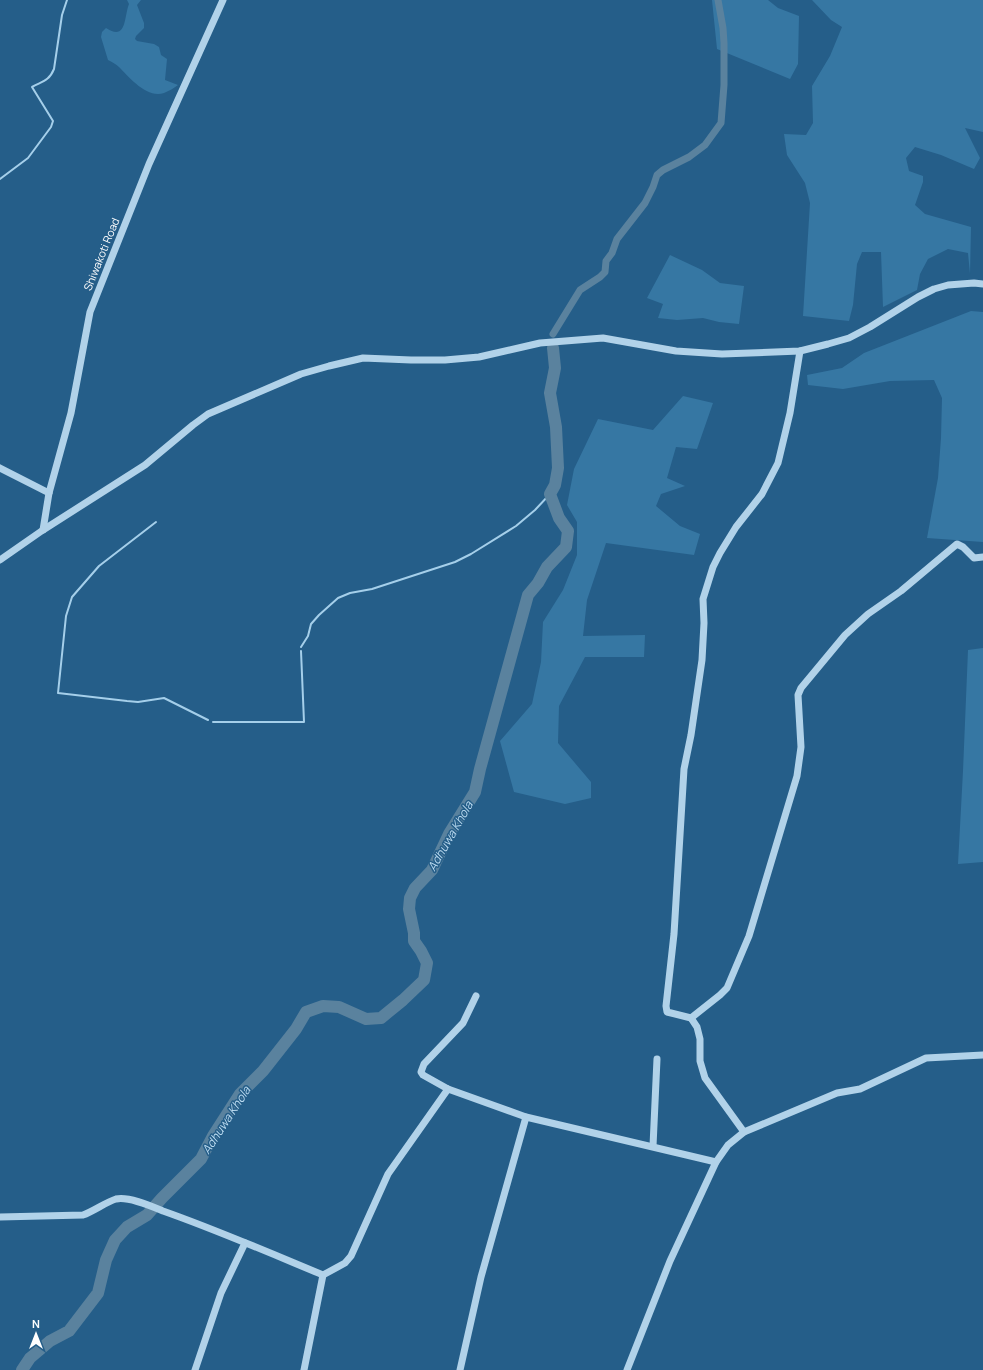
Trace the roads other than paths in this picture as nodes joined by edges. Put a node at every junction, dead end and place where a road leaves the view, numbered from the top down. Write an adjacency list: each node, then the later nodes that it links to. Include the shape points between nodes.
1 (223, 0): 5 (street, Shiwakoti Road, via 149,164 90,312 71,413)
2 (983, 284): 3 (street, via 974,282 934,289 849,338)
3 (800, 351): 6 (street, via 722,354 676,351 603,338 540,343 479,357 445,360 363,358 329,366 301,374 208,414 145,465); 10 (street, via 790,413 778,463 762,494 736,527 716,560 703,598 702,660 684,769 674,934 666,1006 667,1012)
4 (0, 468): 5 (street)
5 (49, 493): 6 (street, Shiwakoti Road)
6 (43, 530): 8 (street)
7 (983, 557): 10 (street, via 974,558 957,544 845,635 801,688 798,695 801,748 797,776 749,936 726,988)
8 (0, 560)
9 (476, 996): 13 (street, via 463,1022 424,1064 421,1072 423,1076)
10 (691, 1018): 15 (street, via 697,1027 700,1061 705,1078)
11 (983, 1055): 15 (street, via 926,1058 860,1089 837,1093)
12 (657, 1060): 16 (street)
13 (448, 1089): 14 (street); 20 (street, via 388,1174 351,1256)
14 (526, 1116): 16 (street); 23 (street, via 481,1277)
15 (744, 1132): 17 (street, via 728,1146)
16 (653, 1146): 17 (street)
17 (716, 1162): 24 (street, via 670,1261)
18 (0, 1217): 19 (street, via 83,1214 116,1199 125,1199 207,1226)
19 (245, 1243): 20 (street); 21 (street, via 214,1310)
20 (323, 1275): 22 (street)
21 (195, 1370)
22 (304, 1370)
23 (460, 1370)
24 (627, 1370)

